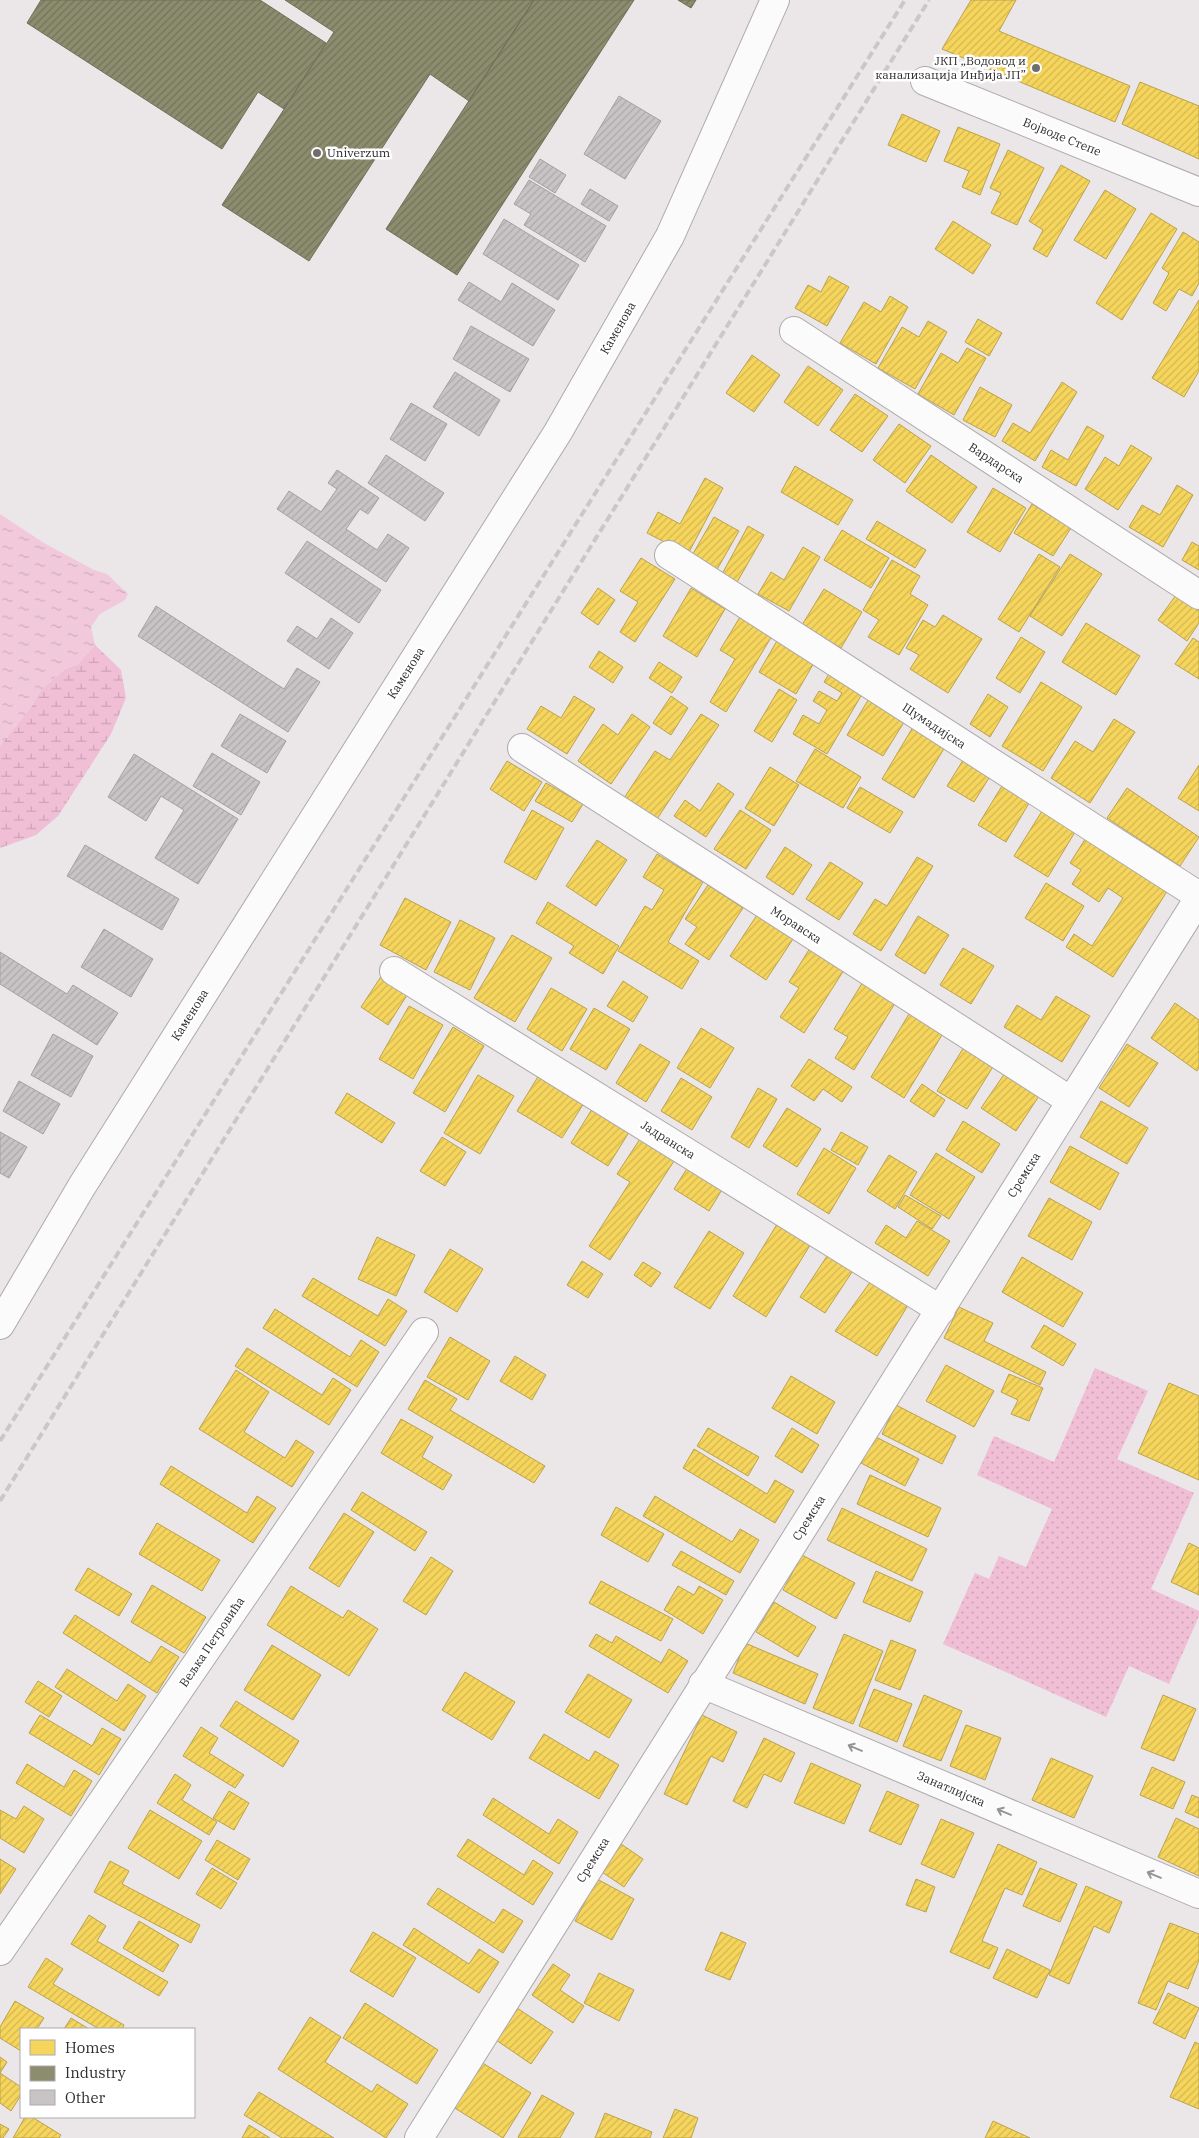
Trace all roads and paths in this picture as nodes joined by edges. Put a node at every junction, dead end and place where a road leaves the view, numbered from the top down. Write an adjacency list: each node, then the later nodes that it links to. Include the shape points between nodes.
1 (775, 0): 12 (street, Каменова, via 670,236 558,432 82,1186)
2 (925, 81): 3 (street, Војводе Степе)
3 (1199, 192)
4 (794, 331): 6 (street, Вардарска)
5 (669, 555): 8 (street, Шумадијска)
6 (1199, 595)
7 (522, 748): 10 (street, Моравска)
8 (1199, 897): 10 (street, Сремска)
9 (394, 971): 11 (street, Јадранска)
10 (1070, 1101): 11 (street, Сремска)
11 (941, 1310): 14 (street, Сремска)
12 (0, 1325)
13 (424, 1332): 16 (street, Вељка Петровића)
14 (703, 1684): 15 (street, Занатлијска, one-way to 14); 17 (street, Сремска)
15 (1199, 1894)
16 (0, 1951)
17 (427, 2136)

